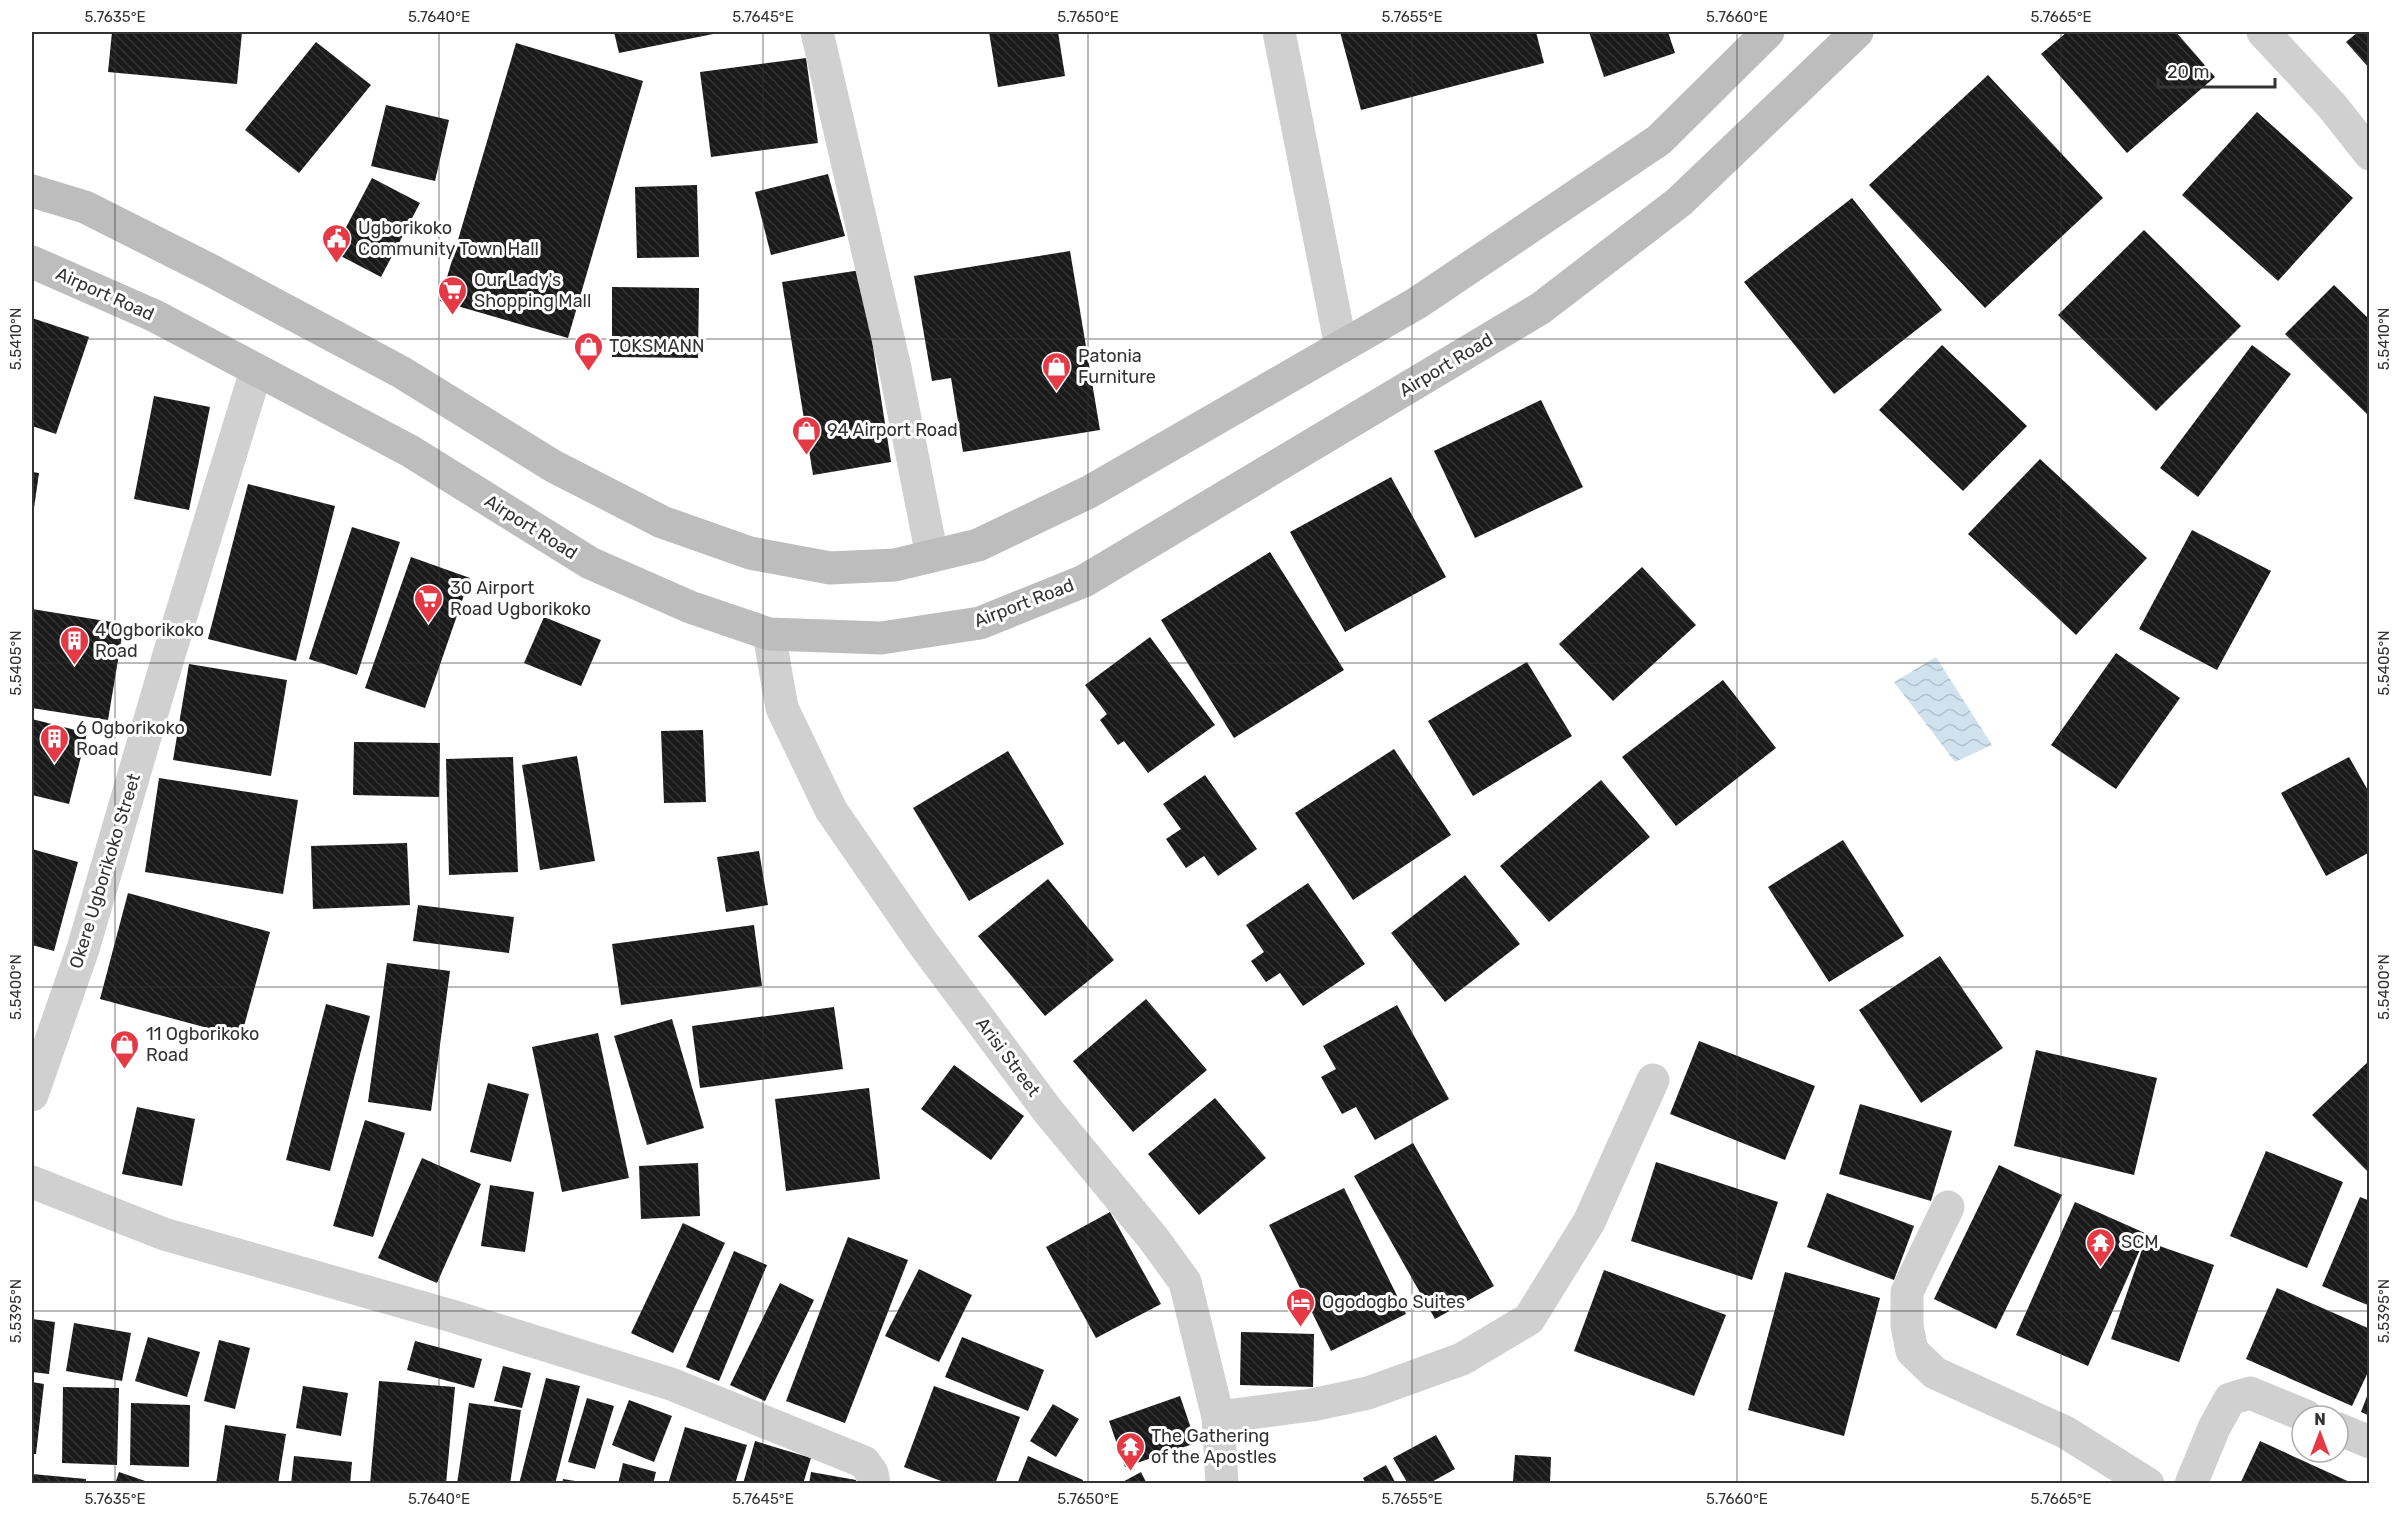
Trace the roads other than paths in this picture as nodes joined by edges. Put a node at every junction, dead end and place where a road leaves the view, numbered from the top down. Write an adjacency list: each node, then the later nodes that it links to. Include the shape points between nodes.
1 (817, 32): 11 (street, via 895,368)
2 (1279, 32): 9 (street)
3 (1768, 32): 9 (main road, via 1659,140 1418,303)
4 (1857, 32): 12 (main road, Airport Road, via 1679,202 1541,308 1084,581 980,623 881,638)
5 (2263, 32): 6 (street)
6 (2370, 153)
7 (32, 191): 11 (main road, via 85,207 212,271 401,372 553,466 662,522 750,553 830,568 895,565)
8 (32, 262): 10 (main road, Airport Road, via 155,316)
9 (1341, 347): 11 (main road, via 1089,492 978,545)
10 (256, 371): 12 (main road, Airport Road, via 410,451 590,563 690,607); 14 (street, Okere Ugborikoko Street, via 83,949)
11 (932, 556)
12 (769, 634): 18 (street, Arisi Street, via 782,708 831,810 922,942 1048,1111 1185,1282)
13 (1653, 1080): 18 (street, via 1589,1222 1529,1319 1462,1359 1368,1393 1312,1405)
14 (32, 1095)
15 (32, 1182): 21 (street, via 164,1234 671,1384 864,1462 873,1473)
16 (1947, 1207): 23 (street, via 1907,1292 1912,1351 1935,1373 2065,1432)
17 (2290, 1409): 24 (street, via 2250,1393 2230,1399)
18 (1218, 1417): 22 (street, Arisi Street)
19 (2350, 1434): 20 (street)
20 (2370, 1442)
21 (874, 1484)
22 (1222, 1484)
23 (2148, 1484)
24 (2191, 1484)

